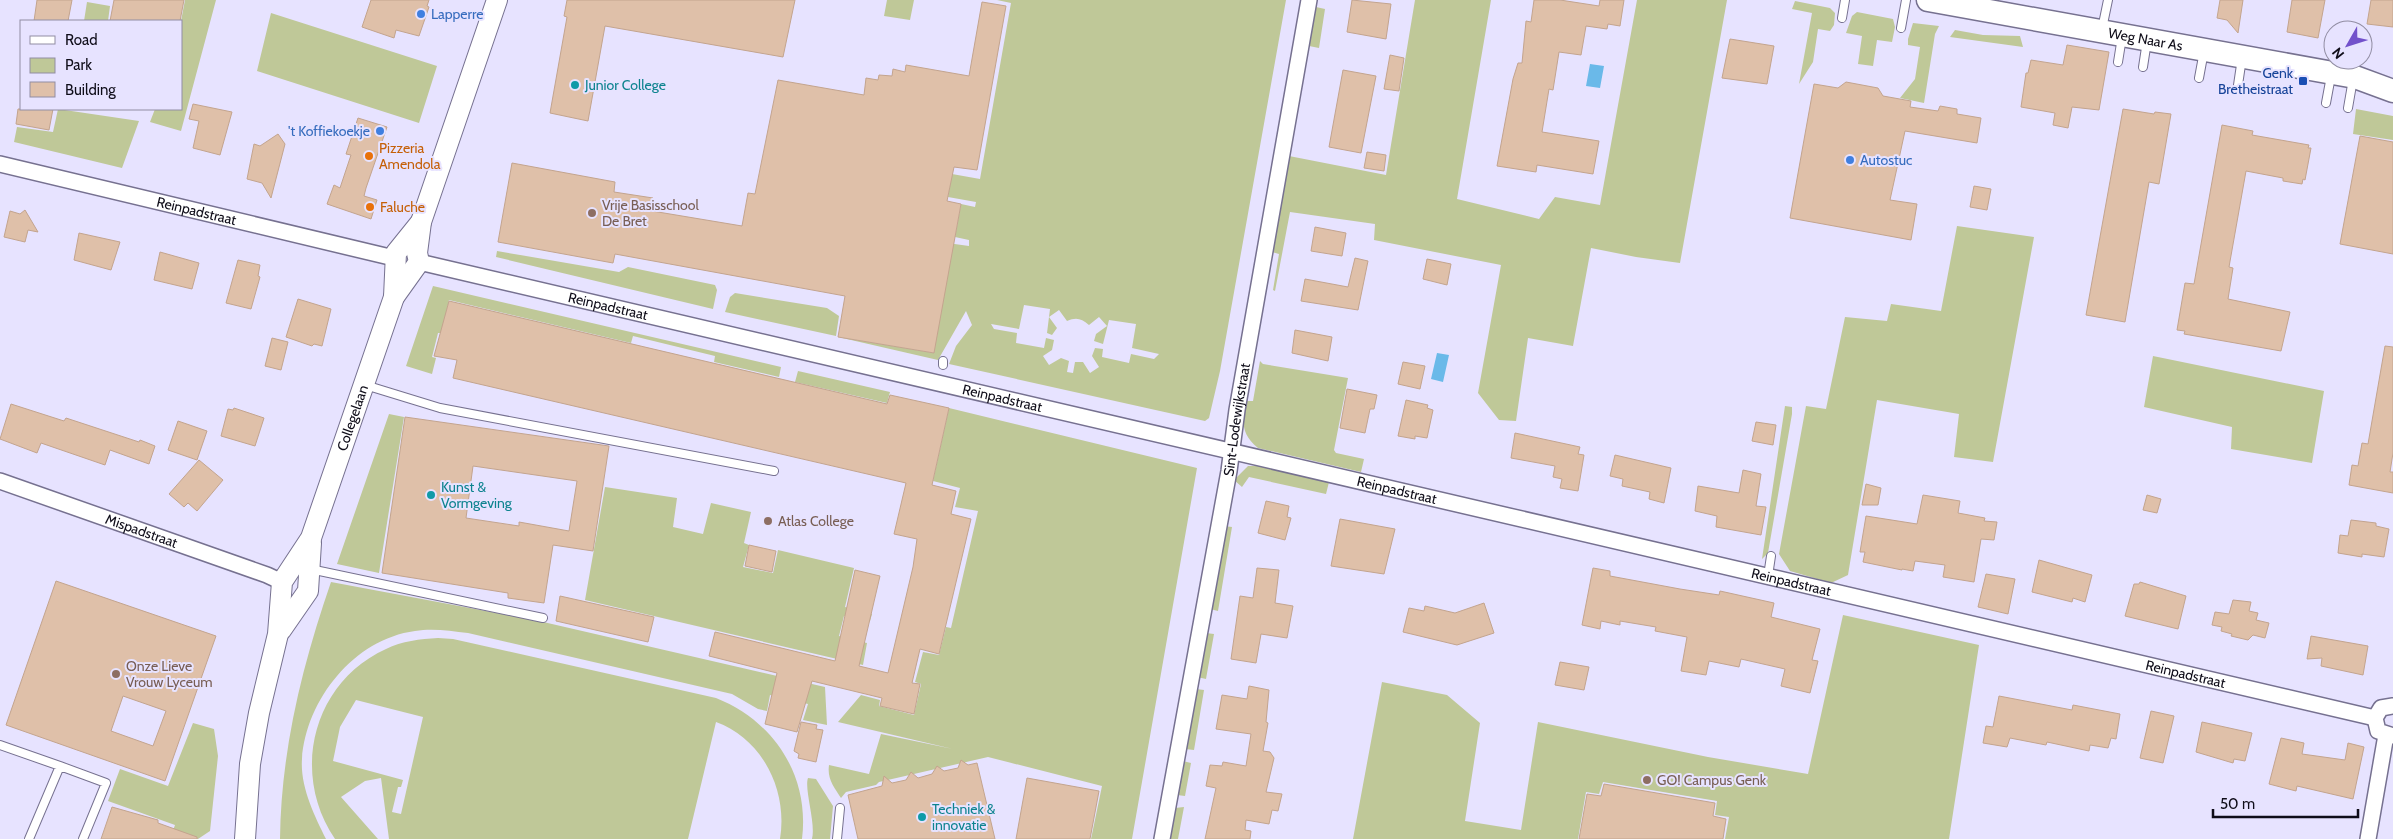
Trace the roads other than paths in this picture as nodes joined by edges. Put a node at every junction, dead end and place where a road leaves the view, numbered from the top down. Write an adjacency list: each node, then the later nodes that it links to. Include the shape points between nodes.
1 (497, 0): 24 (street, Collegelaan, via 421,222)
2 (1309, 0): 26 (street, Sint-Lodewijkstraat)
3 (1845, 0): 8 (lane)
4 (1906, 0): 9 (lane)
5 (1928, 0): 7 (main road, Weg Naar As)
6 (2108, 0): 10 (lane)
7 (1951, 2): 10 (main road, Weg Naar As)
8 (1842, 18)
9 (1901, 28)
10 (2112, 33): 11 (main road, Weg Naar As); 14 (lane)
11 (2148, 39): 12 (main road, Weg Naar As); 15 (lane)
12 (2204, 49): 13 (main road, Weg Naar As); 17 (lane)
13 (2242, 56): 16 (main road, Weg Naar As); 19 (lane)
14 (2118, 62)
15 (2143, 67)
16 (2349, 76): 18 (main road, Weg Naar As); 20 (main road, Weg Naar As); 21 (lane); 22 (lane)
17 (2199, 78)
18 (2393, 80)
19 (2238, 86)
20 (2393, 91)
21 (2326, 103)
22 (2348, 108)
23 (0, 164): 24 (street, Reinpadstraat)
24 (402, 259): 25 (street, Collegelaan, via 394,297); 26 (street, Reinpadstraat)
25 (365, 384): 27 (lane, via 440,408); 31 (street, Collegelaan)
26 (1232, 452): 30 (street, Reinpadstraat); 43 (street, Sint-Lodewijkstraat)
27 (774, 471)
28 (0, 482): 31 (street, Mispadstraat)
29 (1771, 556): 30 (lane)
30 (1768, 576): 34 (street, Reinpadstraat)
31 (295, 583): 32 (lane); 41 (street, Collegelaan, via 278,634 254,739)
32 (544, 618)
33 (2393, 704): 34 (street, via 2381,708)
34 (2375, 718): 35 (street, via 2378,731)
35 (2390, 736): 44 (street)
36 (0, 745): 37 (lane)
37 (60, 766): 39 (lane); 40 (lane, via 106,782)
38 (840, 808): 42 (lane)
39 (29, 839)
40 (83, 839)
41 (245, 839)
42 (837, 839)
43 (1162, 839)
44 (2368, 839)

